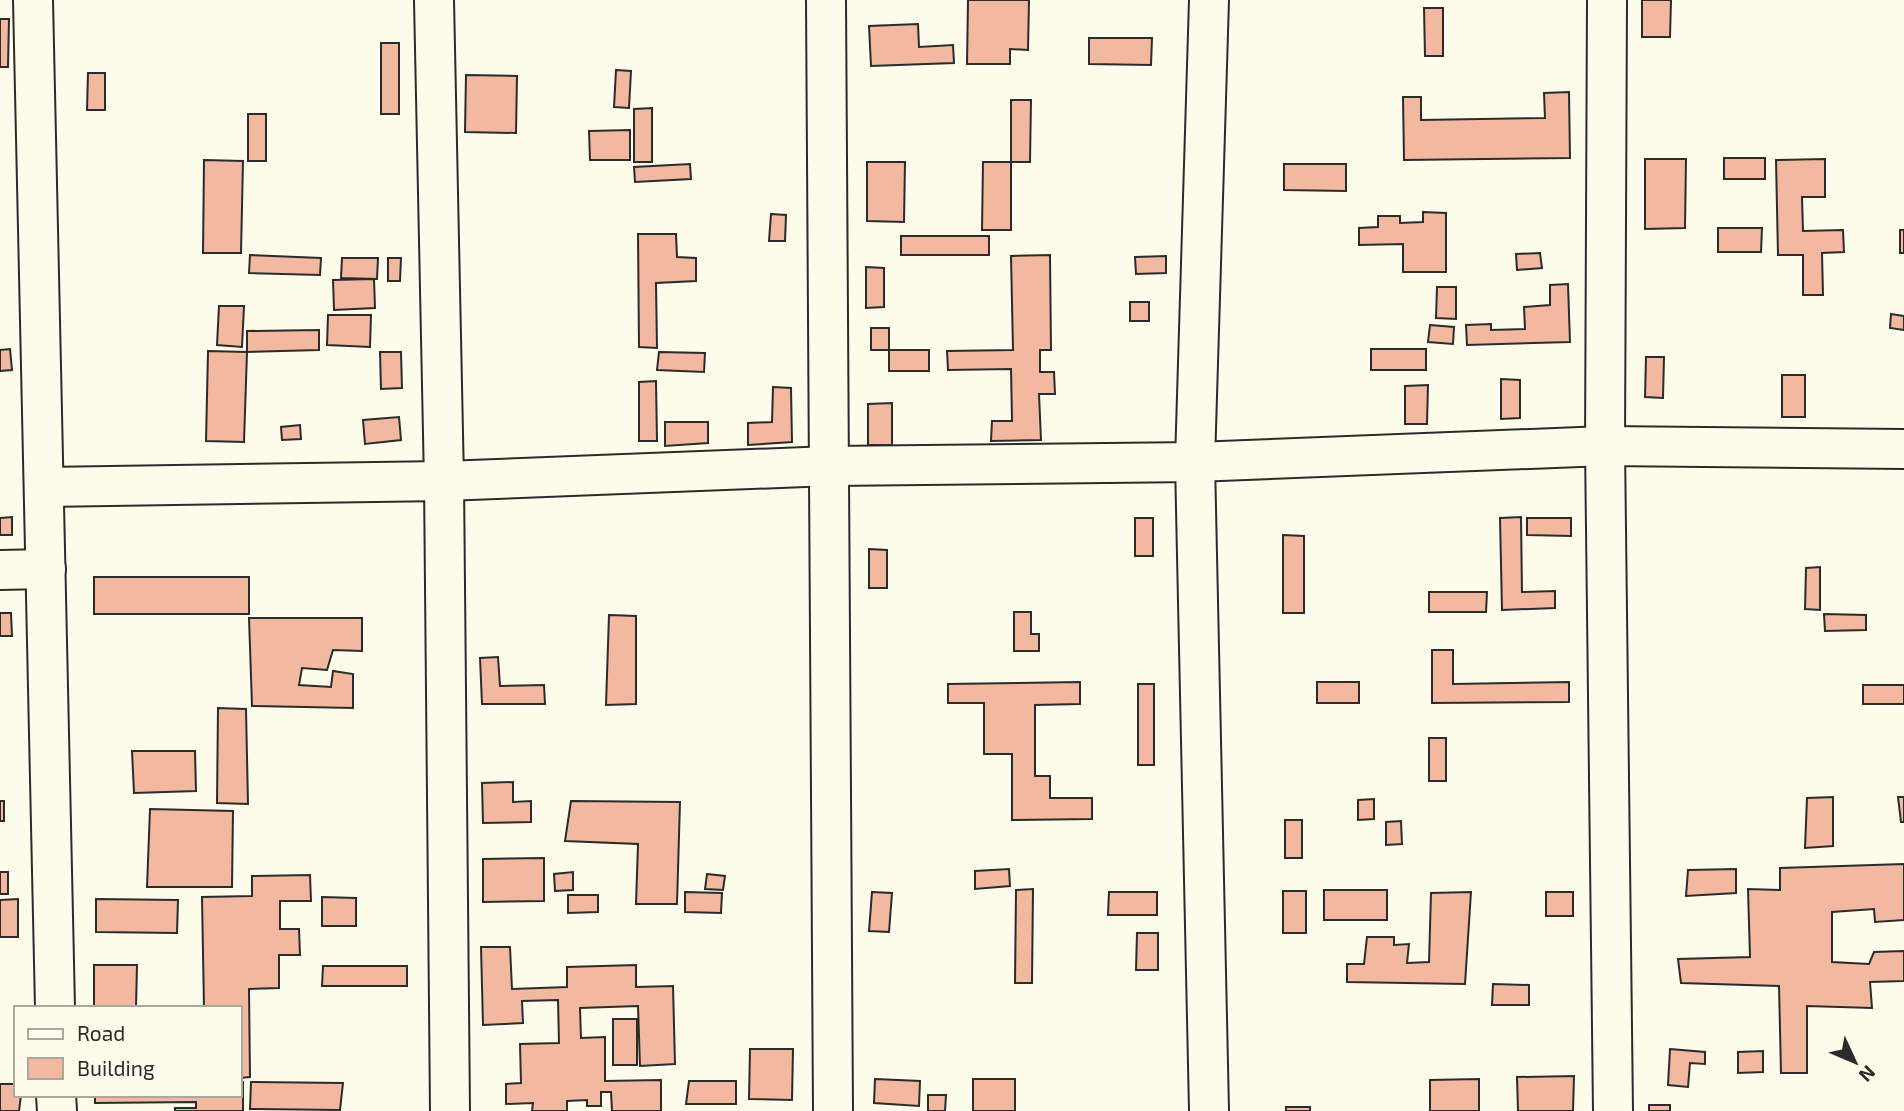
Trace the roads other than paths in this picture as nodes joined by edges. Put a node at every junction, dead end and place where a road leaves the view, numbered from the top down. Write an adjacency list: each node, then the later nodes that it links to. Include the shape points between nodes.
1 (33, 0): 11 (street)
2 (434, 0): 10 (street)
3 (826, 0): 9 (street)
4 (1209, 0): 8 (street)
5 (1607, 0): 6 (street)
6 (1605, 446): 7 (street); 8 (street); 18 (street)
7 (1904, 449)
8 (1195, 462): 9 (street); 17 (street)
9 (830, 466): 10 (street); 16 (street)
10 (444, 481): 11 (street); 15 (street)
11 (45, 486): 12 (street)
12 (46, 569): 13 (street); 14 (street)
13 (0, 570)
14 (55, 1006)
15 (450, 1111)
16 (833, 1111)
17 (1209, 1111)
18 (1613, 1111)

